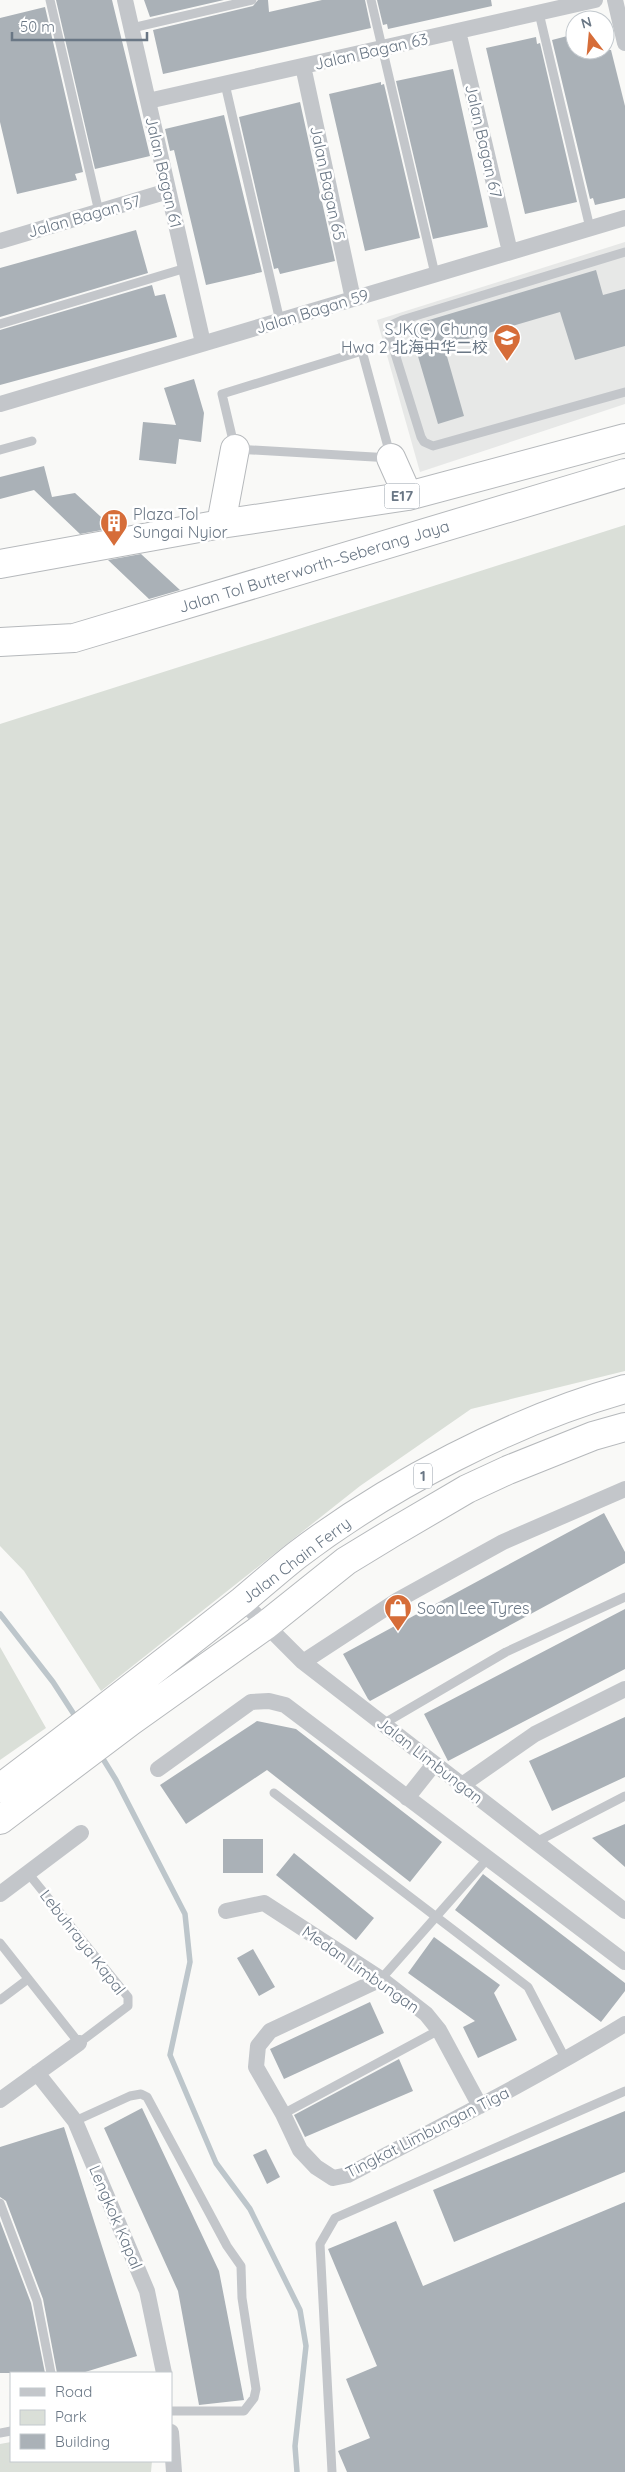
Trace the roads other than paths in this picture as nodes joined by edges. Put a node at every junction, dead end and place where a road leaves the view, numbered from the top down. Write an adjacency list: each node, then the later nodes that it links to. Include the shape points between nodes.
1 (50, 0): 16 (lane)
2 (125, 0): 8 (street, Jalan Bagan 61)
3 (252, 0): 8 (lane)
4 (371, 0): 11 (lane)
5 (595, 0): 7 (street, Jalan Bagan 63)
6 (615, 0): 10 (street)
7 (538, 13): 9 (street, Jalan Bagan 63); 18 (lane)
8 (132, 28): 14 (street, Jalan Bagan 61)
9 (458, 31): 11 (street, Jalan Bagan 63); 20 (street, Jalan Bagan 67)
10 (625, 43)
11 (383, 48): 12 (street, Jalan Bagan 63); 23 (lane)
12 (303, 66): 13 (street, Jalan Bagan 63); 24 (street, Jalan Bagan 65)
13 (225, 84): 14 (street, Jalan Bagan 63); 25 (lane)
14 (148, 102): 15 (street, Jalan Bagan 61)
15 (168, 191): 16 (street, Jalan Bagan 57); 22 (street, Jalan Bagan 61)
16 (99, 212): 19 (street, Jalan Bagan 57)
17 (625, 218): 18 (street, Jalan Bagan 59)
18 (590, 228): 20 (street, Jalan Bagan 59)
19 (0, 241)
20 (510, 252): 23 (street, Jalan Bagan 59)
21 (625, 252): 28 (lane, via 402,320 391,325 388,331 421,437 433,446)
22 (186, 268): 26 (lane); 27 (street, Jalan Bagan 61)
23 (435, 274): 24 (street, Jalan Bagan 59)
24 (353, 299): 25 (street, Jalan Bagan 59)
25 (280, 321): 27 (street, Jalan Bagan 59)
26 (0, 324)
27 (203, 343): 29 (street, Jalan Bagan 59)
28 (625, 392)
29 (0, 404)
30 (625, 438): 36 (highway, E17)
31 (32, 441): 32 (lane)
32 (0, 450)
33 (235, 450): 34 (lane); 34 (lane, via 222,394 362,351); 37 (highway)
34 (390, 458): 36 (highway)
35 (625, 473): 39 (highway, Jalan Tol Butterworth–Seberang Jaya, via 74,638)
36 (408, 496): 37 (highway, E17)
37 (221, 524): 38 (highway, E17)
38 (0, 564)
39 (0, 642)
40 (625, 1389): 44 (highway, Jalan Chain Ferry / 1, via 579,1402 494,1438 415,1480 357,1513)
41 (625, 1427): 45 (highway, Jalan Chain Ferry / 1, via 593,1436 468,1489 346,1561)
42 (623, 1494): 46 (street, via 503,1542 398,1600)
43 (625, 1598): 48 (lane, via 506,1652)
44 (242, 1601): 45 (street, Jalan Limbungan); 50 (highway, Jalan Chain Ferry / 1, via 182,1646)
45 (266, 1625): 46 (street, Jalan Limbungan); 50 (highway, Jalan Chain Ferry / 1)
46 (303, 1662): 48 (street, Jalan Limbungan)
47 (625, 1689): 52 (street, via 535,1734)
48 (383, 1724): 49 (street, Jalan Limbungan)
49 (434, 1764): 52 (street, Jalan Limbungan); 56 (street)
50 (47, 1769): 53 (highway, Jalan Chain Ferry / 1); 57 (highway, Jalan Chain Ferry / 1)
51 (158, 1769): 56 (street, via 252,1702 269,1701 285,1705)
52 (462, 1785): 59 (street, Jalan Limbungan)
53 (0, 1788)
54 (274, 1792): 65 (lane)
55 (625, 1796): 59 (lane)
56 (407, 1798): 60 (street)
57 (0, 1820)
58 (80, 1834): 61 (street)
59 (536, 1842): 64 (street, Jalan Limbungan)
60 (488, 1858): 65 (lane); 67 (street)
61 (28, 1873): 62 (street); 73 (lane, Lebuhraya Kapal, via 128,1997 128,2006)
62 (0, 1894)
63 (226, 1911): 69 (street, Medan Limbungan, via 264,1903)
64 (625, 1911)
65 (436, 1917): 69 (lane); 74 (lane, via 528,1987)
66 (0, 1943): 68 (lane)
67 (625, 1962)
68 (28, 1979): 70 (lane); 73 (lane)
69 (382, 1979): 72 (street, Medan Limbungan, via 426,2014); 79 (street, Tingkat Limbungan Tiga, via 270,2031 258,2046 256,2067)
70 (0, 2000)
71 (625, 2024): 74 (street, Tingkat Limbungan Tiga)
72 (439, 2030): 78 (street, Medan Limbungan); 79 (lane)
73 (79, 2043): 75 (street, Lebuhraya Kapal)
74 (566, 2060): 78 (street, Tingkat Limbungan Tiga)
75 (37, 2073): 77 (street, Lebuhraya Kapal); 80 (street, Lengkok Kapal)
76 (625, 2091): 87 (lane, via 335,2218 320,2244)
77 (0, 2100)
78 (480, 2106): 79 (street, Tingkat Limbungan Tiga, via 348,2175 333,2178 316,2167 300,2150)
79 (282, 2114)
80 (75, 2121): 83 (street, Lengkok Kapal, via 147,2291); 84 (lane, via 130,2096 141,2094 147,2097 227,2246 241,2266 242,2298 256,2389 254,2398 244,2411)
81 (0, 2203): 82 (lane, via 37,2301)
82 (52, 2372)
83 (164, 2372)
84 (172, 2411)
85 (172, 2445): 86 (street)
86 (174, 2472)
87 (332, 2472)

